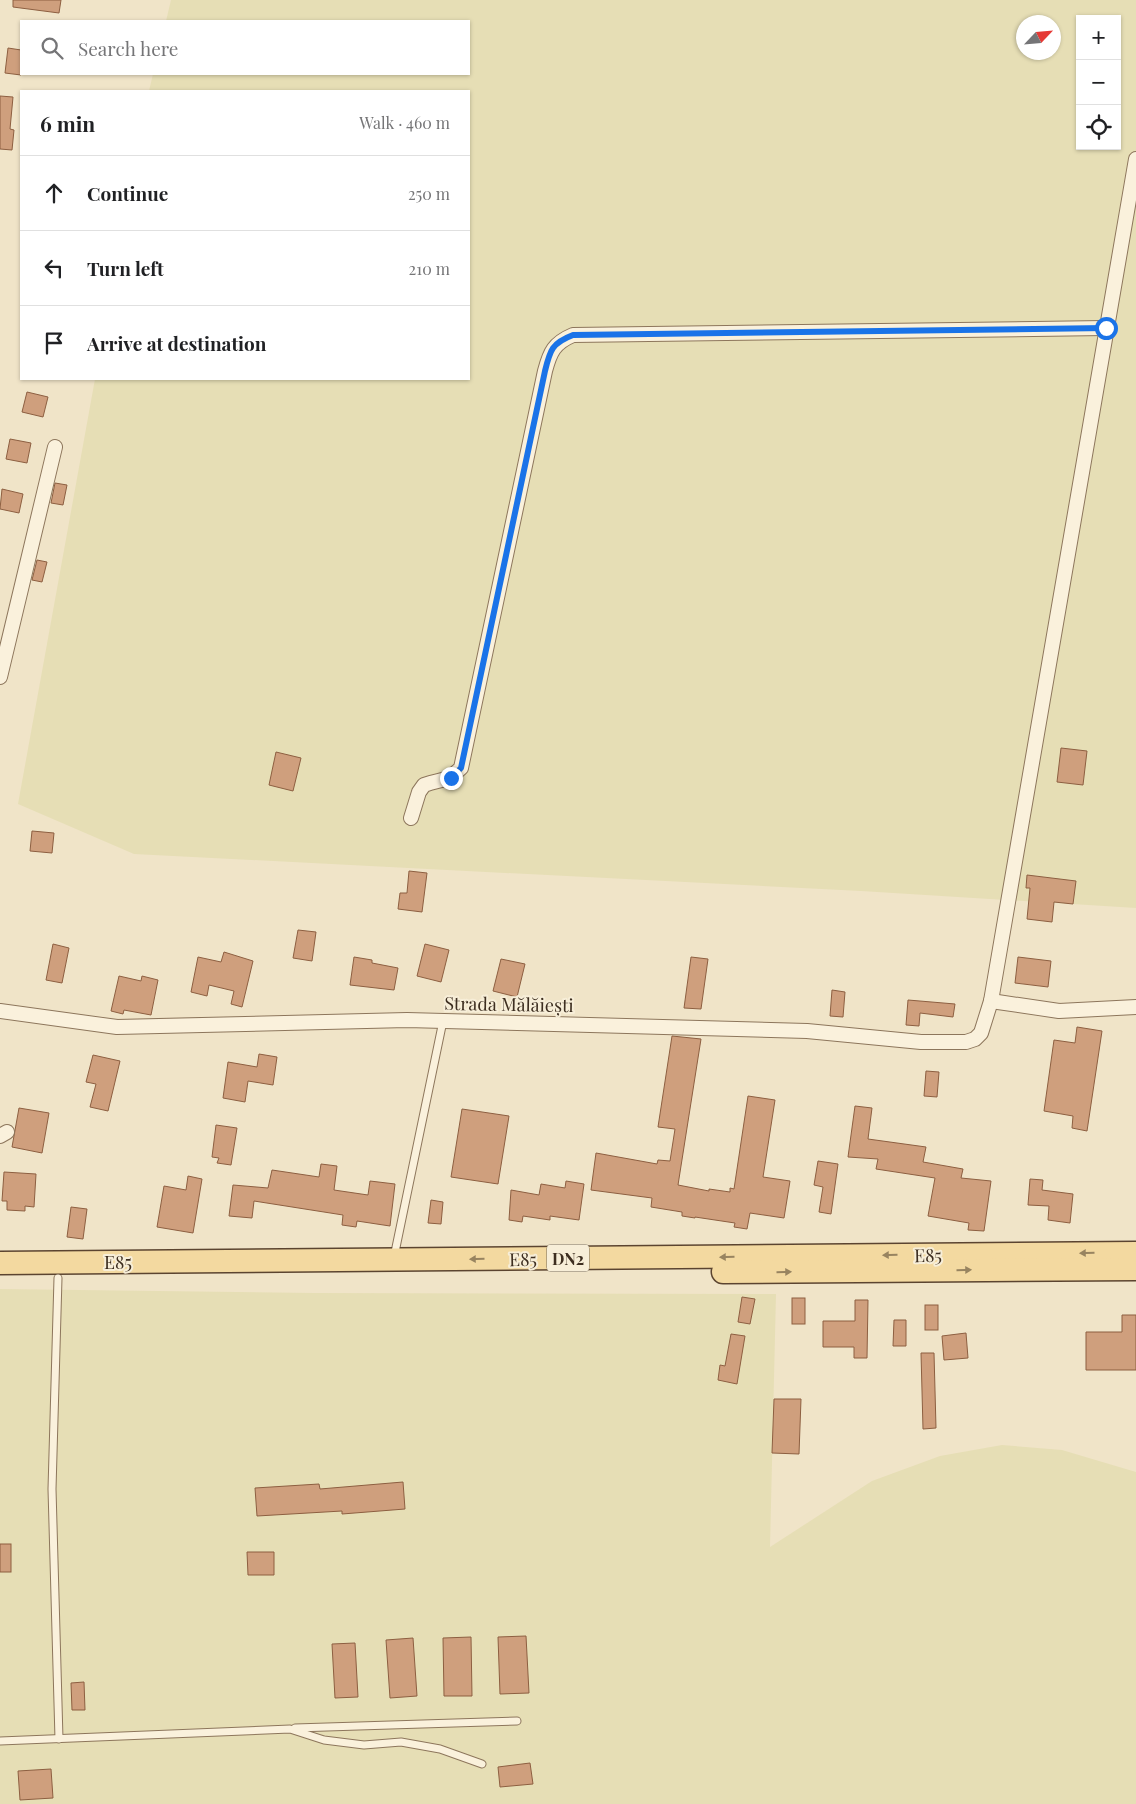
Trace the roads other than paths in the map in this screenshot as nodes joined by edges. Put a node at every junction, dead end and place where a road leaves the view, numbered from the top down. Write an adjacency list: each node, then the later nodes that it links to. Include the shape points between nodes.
1 (1136, 159): 2 (street, Strada Mălăiești)
2 (1106, 328): 5 (street, via 573,335 560,340 550,351 545,371 461,768 451,778 424,785); 6 (street, Strada Mălăiești)
3 (55, 447): 4 (street)
4 (0, 677)
5 (411, 818)
6 (991, 1001): 7 (street, via 1059,1011); 9 (street, Strada Mălăiești, via 982,1033 975,1040 966,1042 921,1042 807,1031)
7 (1136, 1007)
8 (0, 1011): 9 (street, Strada Mălăiești, via 117,1027)
9 (443, 1021): 11 (lane)
10 (1136, 1252): 11 (main road, E85 / DN2, one-way to 11)
11 (393, 1260): 12 (main road, E85 / DN2)
12 (0, 1263)
13 (1136, 1269): 14 (main road, E85 / DN2, one-way to 13)
14 (58, 1278): 15 (main road, E85 / DN2); 18 (lane, via 52,1489)
15 (0, 1279)
16 (517, 1721): 17 (lane)
17 (290, 1728): 18 (lane); 20 (lane, via 324,1740 364,1744 401,1742 440,1749)
18 (59, 1739): 19 (lane)
19 (0, 1741)
20 (482, 1764)

